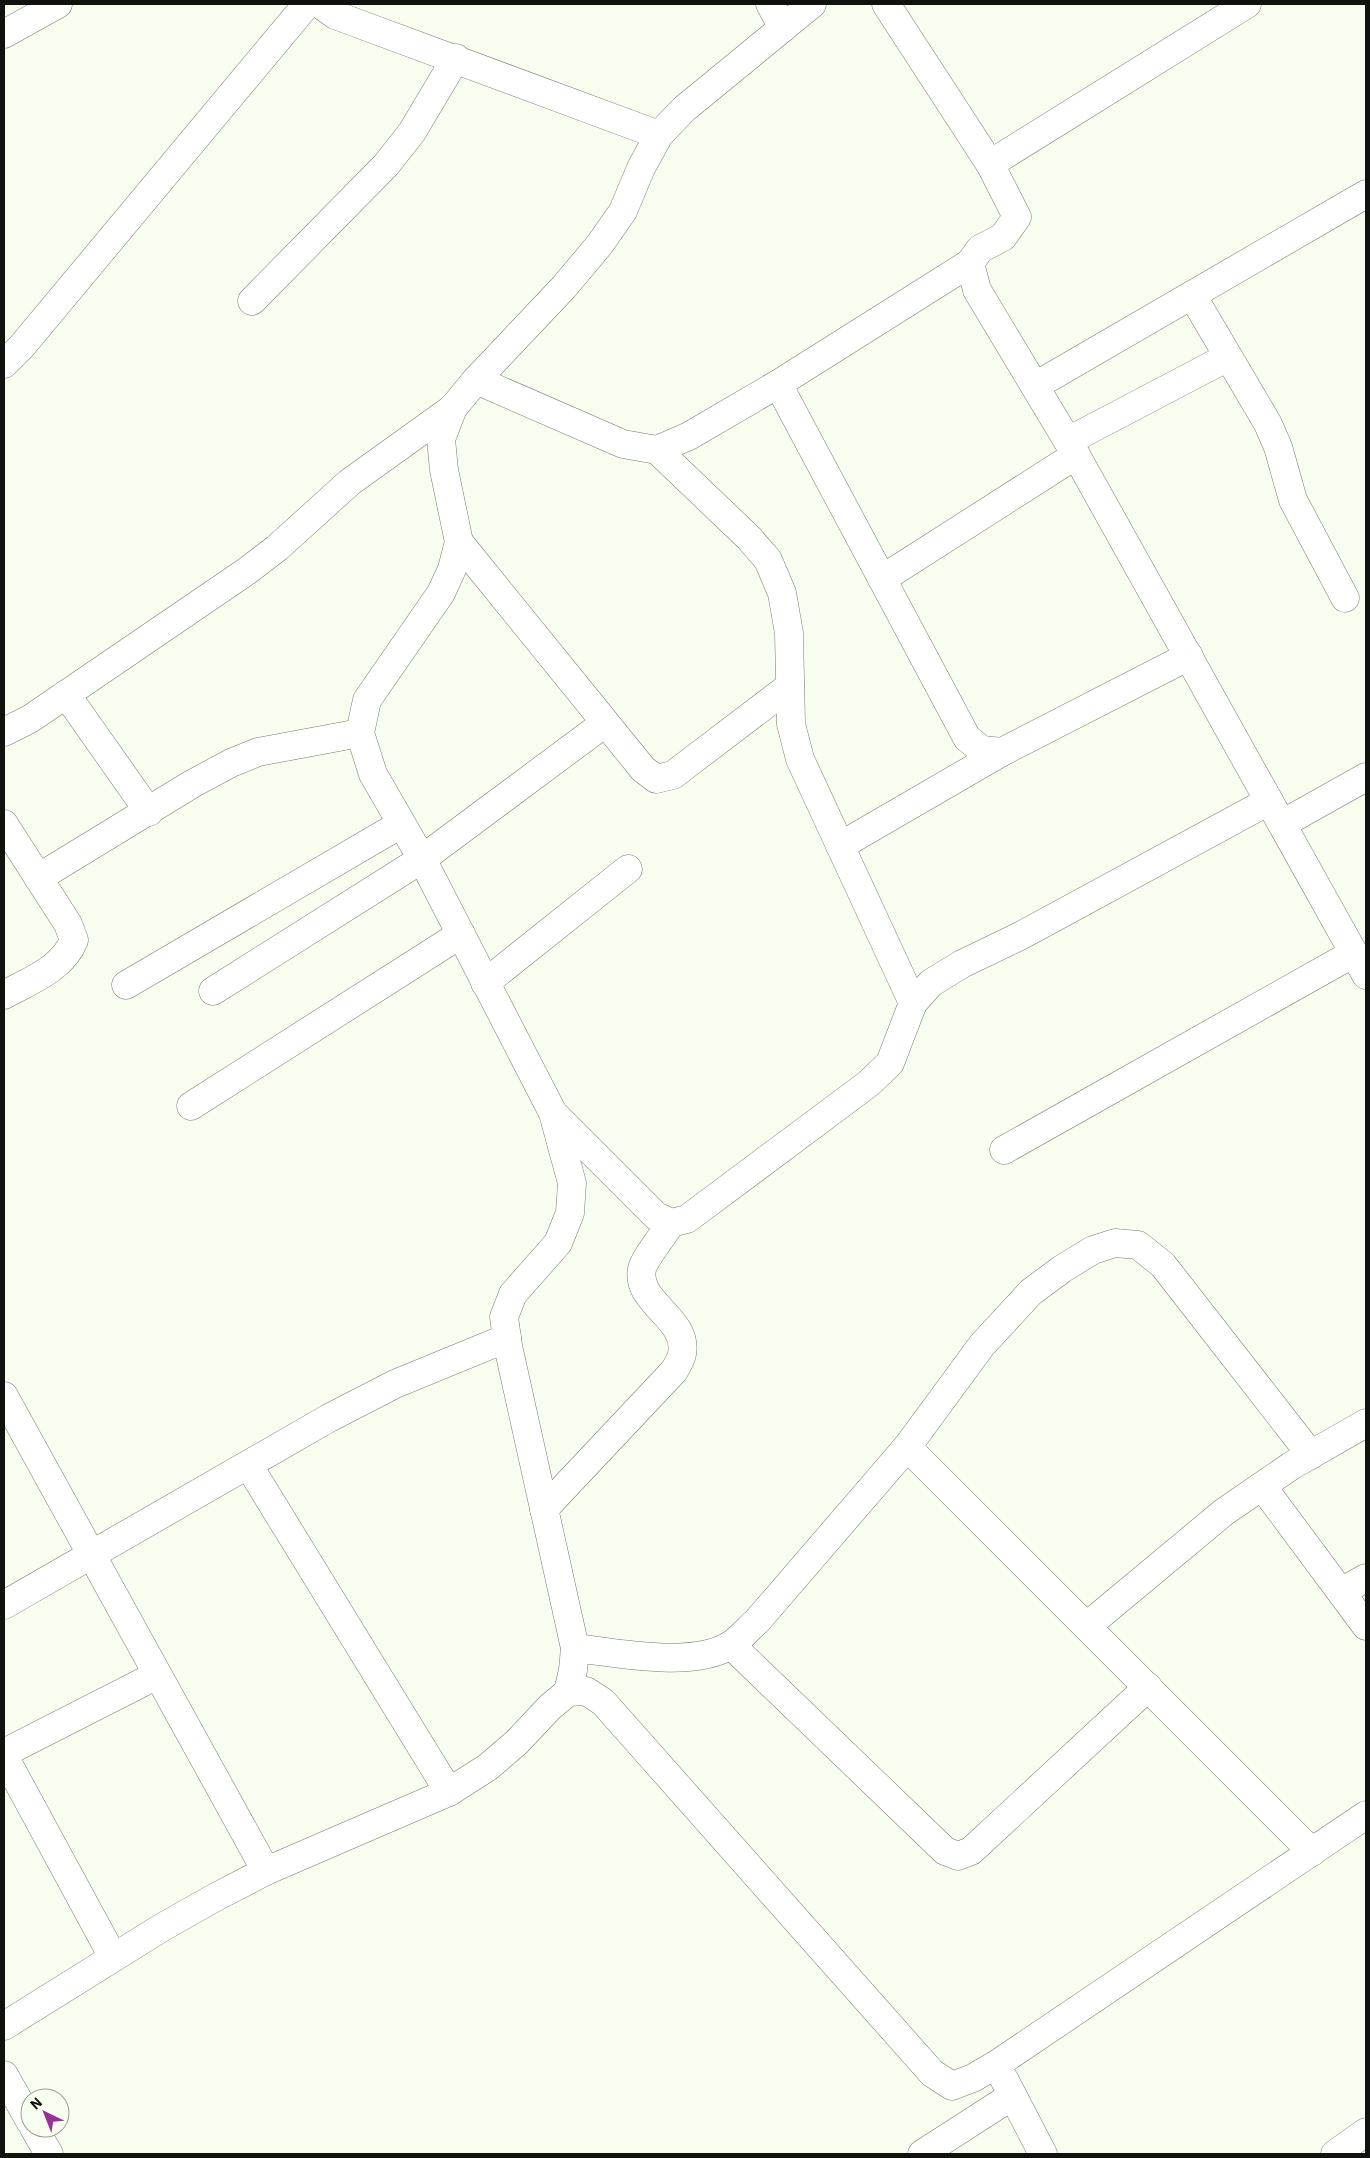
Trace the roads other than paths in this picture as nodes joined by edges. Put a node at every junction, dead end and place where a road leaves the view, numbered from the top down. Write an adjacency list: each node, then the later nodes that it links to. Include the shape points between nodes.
1 (58, 4): 9 (street)
2 (307, 4): 18 (street)
3 (770, 4): 8 (street)
4 (812, 4): 8 (street)
5 (886, 4): 12 (street)
6 (1247, 4): 12 (street)
7 (337, 8): 10 (street)
8 (783, 28): 11 (street, via 684,109)
9 (4, 34)
10 (456, 58): 11 (street); 16 (street, via 412,132 386,165)
11 (659, 135): 19 (street, via 623,211 600,244)
12 (990, 164): 14 (street, via 1017,217 1002,237 980,249)
13 (1366, 194): 15 (street)
14 (970, 263): 20 (street); 21 (street, via 977,290)
15 (1192, 295): 17 (street); 21 (street)
16 (252, 301)
17 (1228, 357): 23 (street); 27 (street, via 1268,424 1293,500)
18 (4, 364)
19 (476, 380): 22 (street); 24 (street, via 623,444)
20 (778, 384): 24 (street, via 689,436); 26 (street)
21 (1035, 386): 23 (street)
22 (453, 408): 25 (street, via 441,439); 30 (street, via 350,482 247,571)
23 (1072, 448): 26 (street); 28 (street)
24 (657, 450): 29 (street, via 768,560 782,593 789,633)
25 (459, 542): 31 (street); 33 (street, via 441,593 367,700)
26 (882, 579): 34 (street, via 967,738 982,750)
27 (1345, 598)
28 (1189, 656): 34 (street); 37 (street)
29 (790, 686): 31 (street, via 673,775 656,779 643,769); 40 (street, via 794,740)
30 (66, 694): 32 (street); 36 (street)
31 (605, 723): 41 (street)
32 (4, 733)
33 (360, 733): 36 (street, via 258,752 192,784); 39 (street, via 373,774)
34 (1002, 752): 40 (street)
35 (1366, 777): 37 (street)
36 (149, 812): 43 (street)
37 (1276, 812): 45 (street); 50 (street, via 962,964 931,983)
38 (4, 824): 43 (street)
39 (401, 824): 41 (street); 47 (street)
40 (840, 846): 50 (street)
41 (422, 859): 44 (street); 48 (street)
42 (628, 869): 46 (street)
43 (38, 878): 49 (street, via 68,924 74,940 70,953 55,966)
44 (460, 934): 46 (street); 51 (street)
45 (1360, 964): 53 (street)
46 (485, 983): 52 (street)
47 (126, 985)
48 (213, 990)
49 (4, 995)
50 (913, 1003): 54 (street, via 890,1063 868,1084 687,1219)
51 (191, 1106)
52 (553, 1113): 54 (street, via 656,1216); 55 (street, via 572,1183 570,1213 558,1243 513,1294 504,1317)
53 (1004, 1150)
54 (672, 1223): 62 (street, via 642,1267 641,1281 647,1294 671,1320 680,1338 682,1354 674,1372)
55 (507, 1338): 60 (street, via 395,1384 329,1418); 62 (street)
56 (4, 1396): 63 (street)
57 (1366, 1423): 59 (street)
58 (907, 1447): 59 (street, via 982,1345 1031,1292 1093,1250 1115,1243 1138,1245 1163,1265); 67 (street); 69 (street, via 758,1620)
59 (1311, 1455): 61 (street)
60 (249, 1466): 63 (street); 75 (street)
61 (1262, 1486): 65 (street); 67 (street, via 1224,1512)
62 (544, 1509): 70 (street)
63 (91, 1556): 66 (street); 71 (street)
64 (1366, 1578): 65 (street)
65 (1341, 1592): 68 (street)
66 (4, 1605)
67 (1087, 1626): 72 (street)
68 (1366, 1626)
69 (731, 1645): 70 (street, via 718,1651 676,1659); 72 (street, via 945,1851 958,1856 972,1851)
70 (575, 1648): 73 (street)
71 (157, 1675): 74 (street); 78 (street)
72 (1148, 1687): 77 (street)
73 (568, 1692): 75 (street, via 495,1761); 81 (street, via 586,1691 603,1702 932,2073 952,2086)
74 (6, 1765): 79 (street)
75 (449, 1792): 78 (street)
76 (1366, 1815): 77 (street)
77 (1312, 1852): 81 (street)
78 (266, 1871): 79 (street)
79 (113, 1957): 80 (street)
80 (4, 2026)
81 (997, 2064): 83 (street)
82 (4, 2075): 84 (street)
83 (1012, 2096): 88 (street); 89 (street)
84 (20, 2103)
85 (1366, 2132): 90 (street)
86 (40, 2138): 87 (street)
87 (49, 2154)
88 (922, 2154)
89 (1044, 2154)
90 (1335, 2154)

